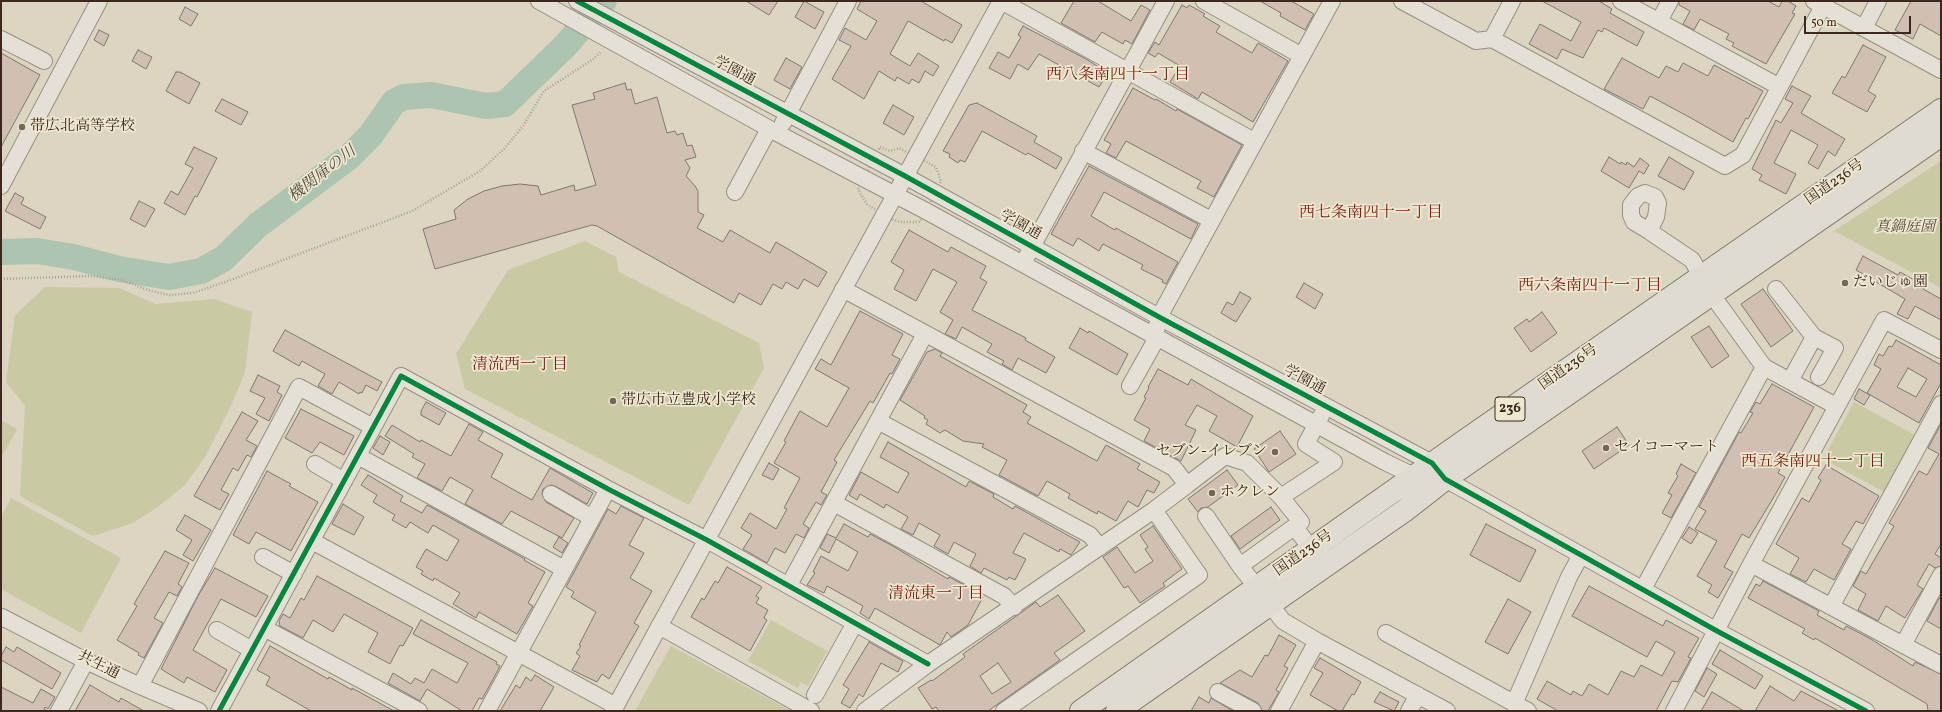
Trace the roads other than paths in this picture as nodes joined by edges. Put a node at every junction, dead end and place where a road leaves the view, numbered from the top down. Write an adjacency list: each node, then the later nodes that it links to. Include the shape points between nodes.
1 (99, 1): 31 (street)
2 (539, 1): 26 (street)
3 (577, 1): 25 (street, 学園通)
4 (848, 1): 25 (street)
5 (1001, 1): 21 (street); 30 (street)
6 (1166, 1): 21 (street)
7 (1204, 1): 19 (street)
8 (1332, 1): 19 (street)
9 (1402, 1): 18 (street, via 1476,41)
10 (1512, 1): 18 (street)
11 (1621, 1): 15 (street)
12 (1670, 1): 15 (street)
13 (1878, 1): 16 (street)
14 (1819, 3): 16 (street); 23 (street)
15 (1659, 21): 23 (street)
16 (1864, 28): 22 (street)
17 (1, 39): 20 (street)
18 (1492, 39): 23 (street, via 1725,166 1743,155)
19 (1302, 56): 28 (street)
20 (44, 61)
21 (1126, 70): 28 (street); 29 (street)
22 (1941, 70)
23 (1778, 86)
24 (1941, 110): 38 (highway, 国道236号 / 236)
25 (788, 114): 26 (street); 30 (street, 学園通)
26 (773, 131): 32 (street); 33 (street)
27 (1941, 135): 41 (highway, 国道236号 / 236)
28 (1254, 141): 34 (street)
29 (1083, 151): 34 (street); 36 (street)
30 (905, 176): 33 (street); 36 (street, 学園通)
31 (1, 186)
32 (735, 192)
33 (894, 194): 37 (street); 39 (street)
34 (1211, 220): 42 (street)
35 (1650, 231): 38 (street, via 1692,260)
36 (1032, 246): 37 (street); 42 (street, 学園通)
37 (1022, 264): 44 (street)
38 (1700, 276): 41 (street); 59 (highway, 国道236号 / 236)
39 (843, 289): 43 (street); 71 (street)
40 (1776, 289): 45 (street)
41 (1712, 295): 47 (street); 59 (highway, 国道236号 / 236)
42 (1159, 317): 44 (street); 53 (street, 学園通)
43 (925, 334): 54 (street); 62 (street, via 1174,468)
44 (1155, 335): 50 (street, via 1153,345); 55 (street)
45 (1814, 337): 48 (street, via 1835,348); 49 (street)
46 (1941, 350): 52 (street, via 1884,320)
47 (1764, 367): 49 (street); 84 (street)
48 (1819, 378)
49 (1790, 381): 52 (street)
50 (1130, 386)
51 (1941, 404): 86 (street)
52 (1836, 406): 77 (street)
53 (1326, 407): 55 (street); 59 (street, 学園通)
54 (878, 420): 66 (street); 73 (street, via 1090,535)
55 (1316, 425): 60 (street); 65 (street, via 1306,444 1334,462)
56 (373, 427): 57 (street); 63 (street, via 401,376); 102 (street, via 299,387)
57 (358, 456): 61 (street); 79 (street)
58 (315, 464): 61 (street)
59 (1439, 471): 60 (highway, 国道236号 / 236); 75 (street, 学園通); 85 (highway, 国道236号 / 236, via 1404,511)
60 (1414, 476): 74 (highway, 国道236号 / 236)
61 (344, 481): 72 (street)
62 (1186, 485): 65 (street, via 1225,456 1248,463); 67 (street)
63 (608, 489): 69 (street); 71 (street)
64 (551, 494): 69 (street)
65 (1282, 497): 70 (street, via 1301,522)
66 (834, 503): 82 (street); 87 (street, via 1004,596)
67 (1154, 510): 73 (street); 115 (street, via 1199,575)
68 (1206, 516): 78 (street)
69 (592, 518): 79 (street)
70 (1295, 527): 74 (street); 78 (street)
71 (706, 540): 82 (street); 90 (street)
72 (312, 541): 80 (street); 98 (street)
73 (1100, 547): 87 (street)
74 (1311, 549): 83 (highway, 国道236号 / 236)
75 (1581, 554): 84 (street, 学園通); 107 (street, via 1569,577)
76 (263, 557): 80 (street)
77 (1751, 564): 86 (street); 93 (street)
78 (1240, 566): 83 (street)
79 (564, 569): 98 (street)
80 (294, 574): 91 (street)
81 (1941, 575): 96 (street)
82 (789, 585): 89 (street)
83 (1257, 587): 85 (street); 116 (highway, 国道236号 / 236)
84 (1643, 589): 93 (street, 学園通)
85 (1269, 605): 95 (street, via 1283,621); 117 (highway, 国道236号 / 236)
86 (1832, 605): 96 (street)
87 (1014, 607): 100 (street)
88 (1, 619): 99 (street, 共生通, via 2,617)
89 (855, 622): 100 (street); 104 (street)
90 (659, 626): 106 (street); 113 (street)
91 (264, 628): 97 (street); 111 (street)
92 (217, 630): 97 (street)
93 (1717, 631): 122 (street); 123 (street, 学園通)
94 (1386, 633): 107 (street)
95 (1317, 642): 105 (street); 119 (street)
96 (1903, 644): 101 (street)
97 (252, 650): 110 (street)
98 (518, 653): 106 (street); 112 (street)
99 (86, 661): 102 (street, 共生通); 108 (street)
100 (928, 664): 114 (street)
101 (1941, 665)
102 (140, 686): 109 (street, 共生通)
103 (1218, 692): 118 (street)
104 (815, 695)
105 (1418, 695): 120 (street); 121 (street)
106 (615, 708)
107 (1521, 708)
108 (59, 711)
109 (199, 711)
110 (219, 711)
111 (419, 711)
112 (487, 711)
113 (811, 711)
114 (865, 711)
115 (1004, 711)
116 (1081, 711)
117 (1117, 711)
118 (1253, 711)
119 (1279, 711)
120 (1409, 711)
121 (1448, 711)
122 (1674, 711)
123 (1866, 711)

